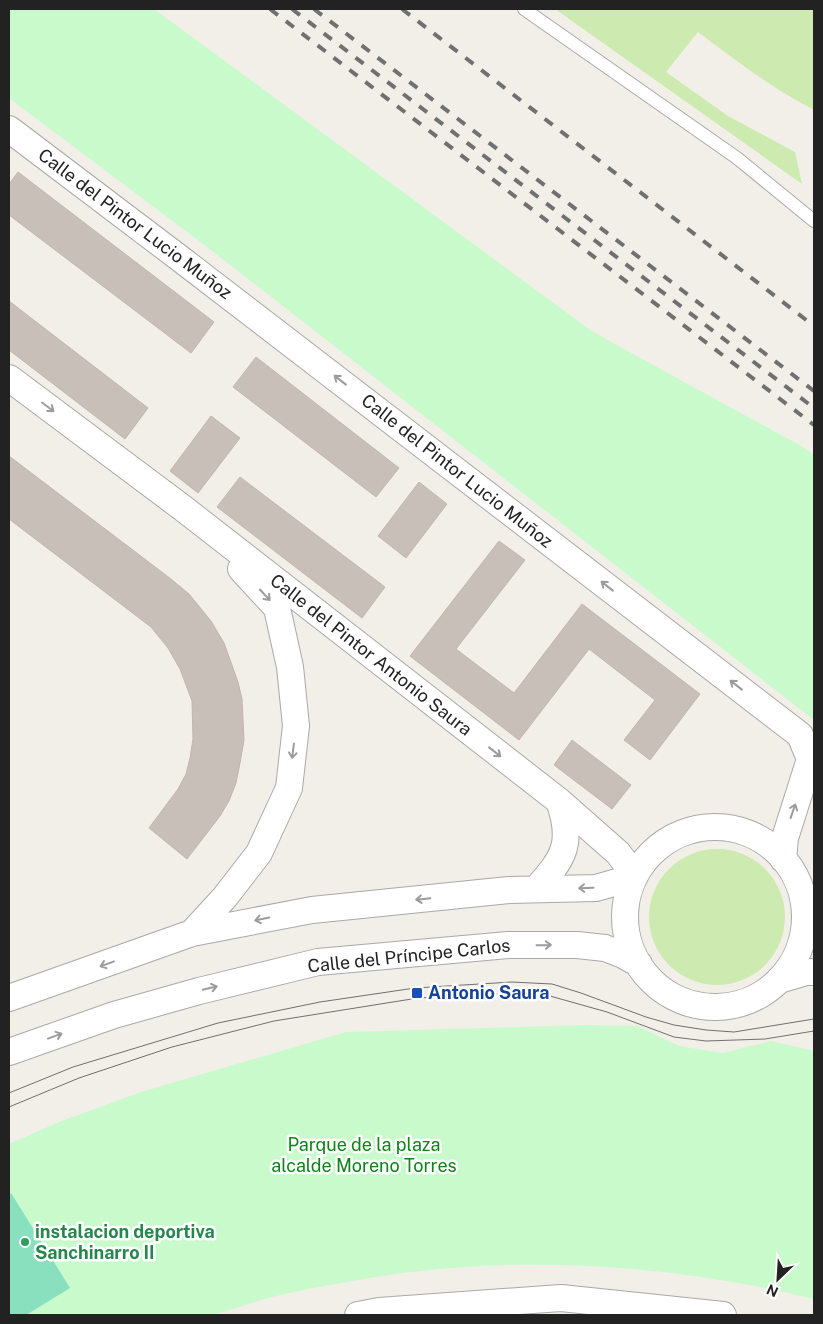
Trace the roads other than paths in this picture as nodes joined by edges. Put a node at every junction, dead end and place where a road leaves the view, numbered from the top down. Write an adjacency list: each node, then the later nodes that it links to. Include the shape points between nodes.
1 (524, 9): 3 (lane, via 737,158)
2 (9, 129): 6 (street, Calle del Pintor Lucio Muñoz, one-way to 2)
3 (814, 220)
4 (9, 378): 5 (street, Calle del Pintor Antonio Saura, one-way to 5)
5 (184, 509): 7 (street, Calle del Pintor Antonio Saura, one-way to 7); 12 (street, Calle del Pintor Antonio Saura, one-way to 12, via 276,608 291,672 296,726 289,788 259,853)
6 (807, 740): 8 (street, Calle del Pintor Lucio Muñoz, one-way to 6, via 785,838 810,759)
7 (559, 802): 9 (street, Calle del Pintor Antonio Saura, via 618,853); 10 (street, via 567,831 565,848 554,869)
8 (784, 859): 9 (street, via 748,834 705,828 680,835 657,848); 11 (street)
9 (634, 878): 10 (street, one-way to 10, via 596,888); 13 (street, via 628,896 626,931)
10 (536, 889): 12 (street, one-way to 12, via 312,910)
11 (809, 904): 15 (street, via 799,950)
12 (192, 933): 16 (street, one-way to 16)
13 (639, 964): 15 (street, via 663,990 696,1005 732,1005 766,992); 17 (street, Calle del Príncipe Carlos, one-way to 13, via 114,1015 318,962 508,945 577,945 605,948)
14 (814, 972): 15 (street)
15 (780, 980)
16 (9, 998)
17 (9, 1052)
18 (372, 1314): 19 (street, via 561,1298)
19 (723, 1315)

